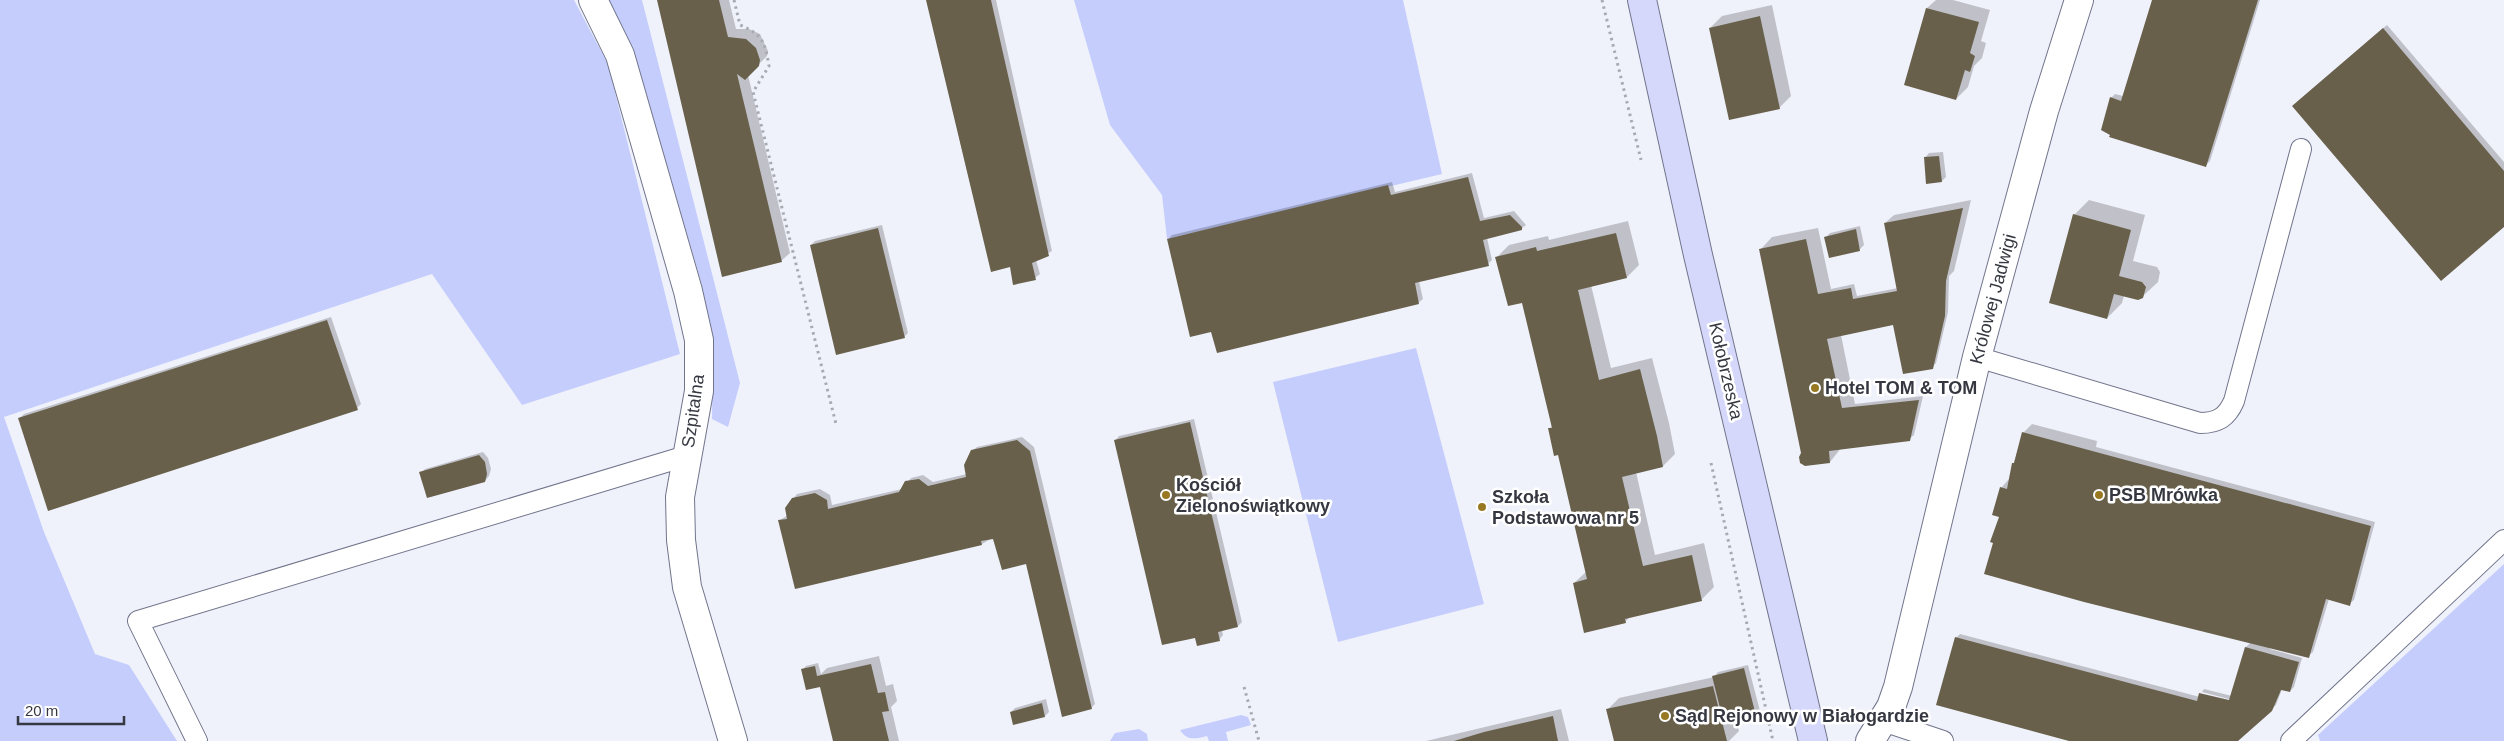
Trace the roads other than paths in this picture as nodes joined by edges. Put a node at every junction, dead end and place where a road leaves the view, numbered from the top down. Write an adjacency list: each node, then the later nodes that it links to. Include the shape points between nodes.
1 (593, 0): 6 (street, Szpitalna, via 620,55 699,340 700,391)
2 (1642, 0): 11 (main road, Kołobrzeska, via 1698,255)
3 (2079, 0): 5 (street, Królowej Jadwigi, via 2044,111)
4 (2302, 149): 5 (lane, via 2234,401 2222,419 2200,422)
5 (1976, 357): 8 (street, Królowej Jadwigi, via 1898,687)
6 (686, 456): 9 (lane, via 138,621); 10 (street, Szpitalna, via 680,497 687,587)
7 (2504, 540): 13 (lane)
8 (1877, 731): 12 (lane)
9 (197, 741)
10 (733, 741)
11 (1813, 741)
12 (1943, 741)
13 (2291, 741)

